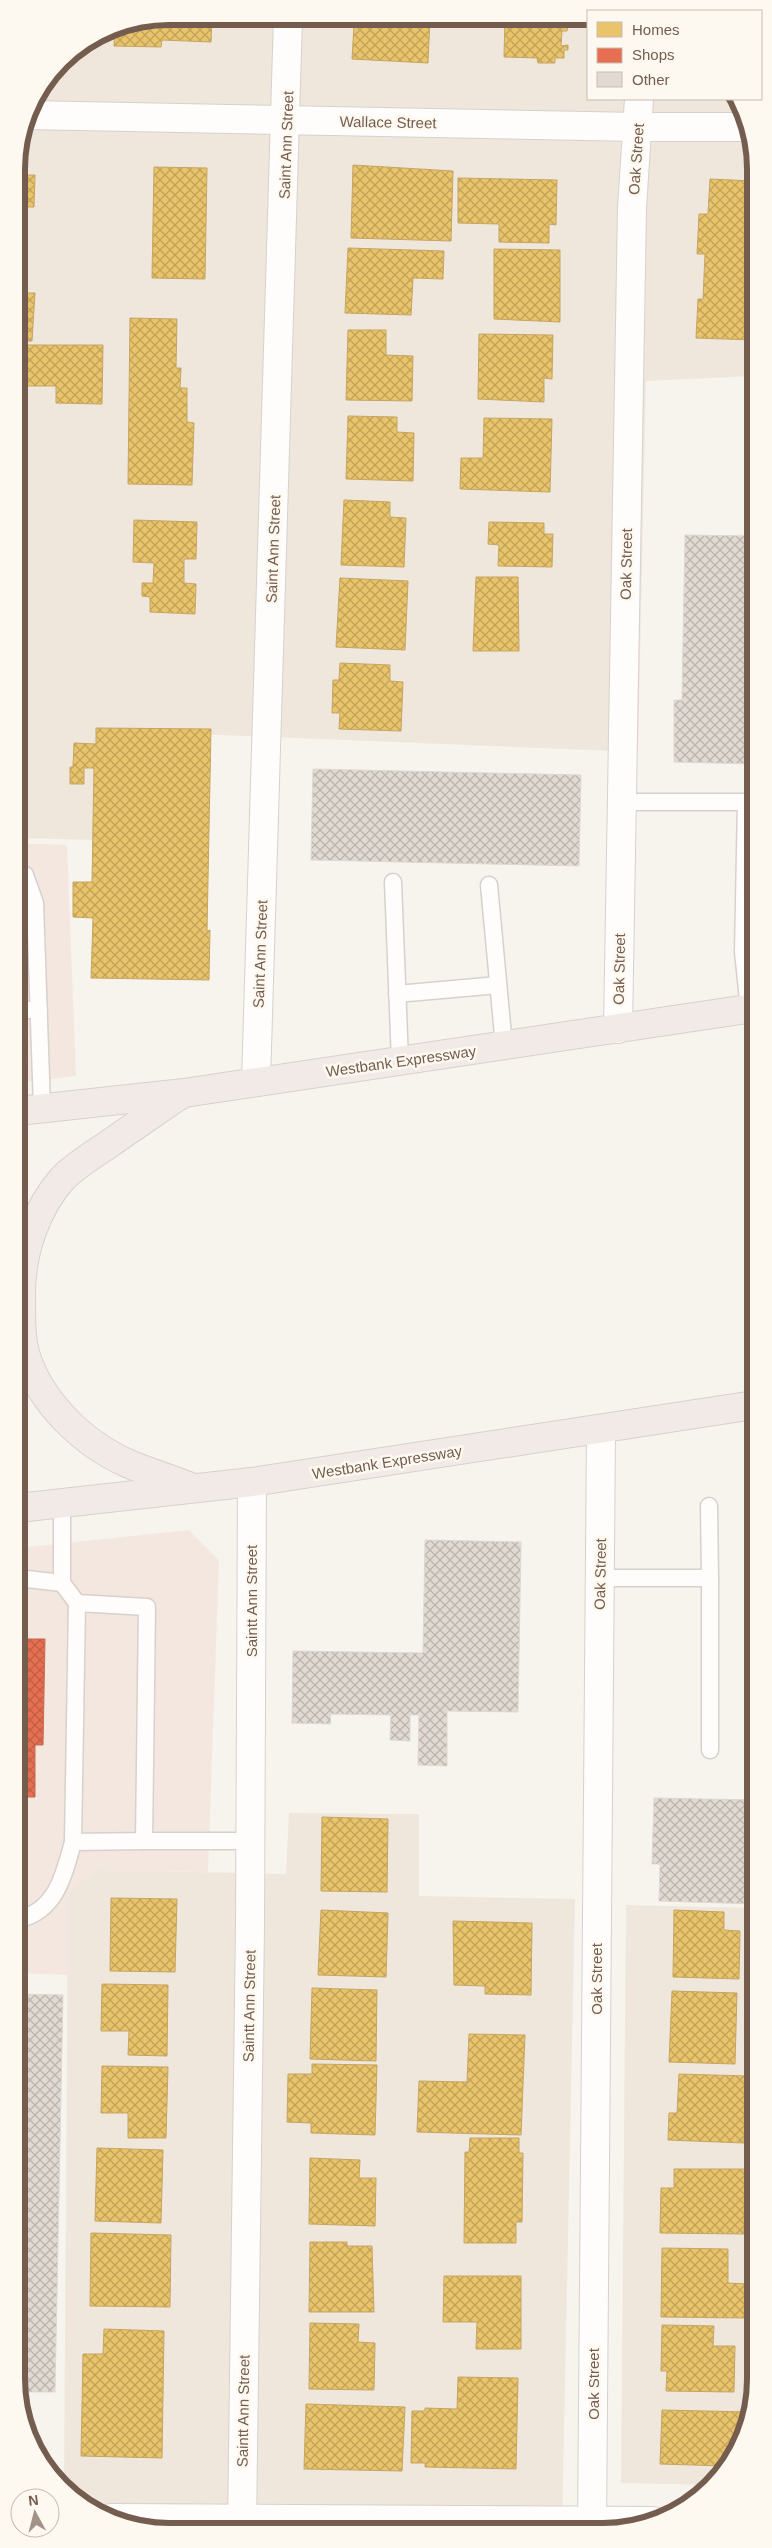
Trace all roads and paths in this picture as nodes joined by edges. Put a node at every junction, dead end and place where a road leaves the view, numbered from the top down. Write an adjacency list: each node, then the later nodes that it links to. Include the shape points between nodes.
1 (288, 25): 4 (street, Saint Ann Street)
2 (639, 100): 5 (street, Oak Street)
3 (36, 115): 4 (street, Wallace Street)
4 (286, 121): 5 (street, Wallace Street); 20 (street, Saint Ann Street)
5 (638, 127): 6 (street, Wallace Street); 7 (street, Oak Street, via 632,218)
6 (740, 127)
7 (621, 802): 11 (lane, via 746,802 743,952); 17 (street, Oak Street)
8 (25, 875): 16 (lane, via 35,903)
9 (393, 882): 13 (lane)
10 (489, 885): 12 (lane)
11 (747, 977)
12 (498, 985): 13 (lane); 18 (lane)
13 (398, 994): 19 (lane)
14 (747, 1009): 17 (highway, Westbank Expressway)
15 (25, 1010): 16 (lane)
16 (39, 1010): 22 (lane)
17 (618, 1029): 18 (highway, Westbank Expressway)
18 (504, 1046): 19 (highway, Westbank Expressway)
19 (400, 1061): 20 (highway, Westbank Expressway)
20 (256, 1082): 21 (highway, Westbank Expressway)
21 (184, 1093): 22 (highway, Westbank Expressway); 23 (highway, via 94,1153 64,1178 40,1212)
22 (30, 1109)
23 (25, 1259)
24 (25, 1351): 28 (highway, via 36,1382 52,1406 85,1437 126,1463)
25 (747, 1406): 26 (highway, Westbank Expressway)
26 (601, 1430): 27 (highway, Westbank Expressway); 32 (street, Oak Street)
27 (252, 1482): 28 (highway, Westbank Expressway); 39 (street, Saintt Ann Street)
28 (196, 1489): 29 (highway, Westbank Expressway)
29 (62, 1504): 31 (highway, Westbank Expressway); 35 (lane)
30 (709, 1506): 33 (lane)
31 (25, 1507)
32 (600, 1578): 33 (lane); 45 (street, Oak Street)
33 (710, 1578): 37 (lane)
34 (25, 1579): 35 (lane)
35 (62, 1583): 36 (lane)
36 (77, 1603): 38 (lane, via 147,1608); 40 (lane)
37 (710, 1750)
38 (144, 1841): 39 (lane); 40 (lane)
39 (250, 1841): 44 (street, Saintt Ann Street)
40 (73, 1842): 41 (lane, via 65,1874 52,1900 32,1916)
41 (25, 1917)
42 (138, 2519): 43 (street)
43 (220, 2523)
44 (242, 2523)
45 (592, 2523)

